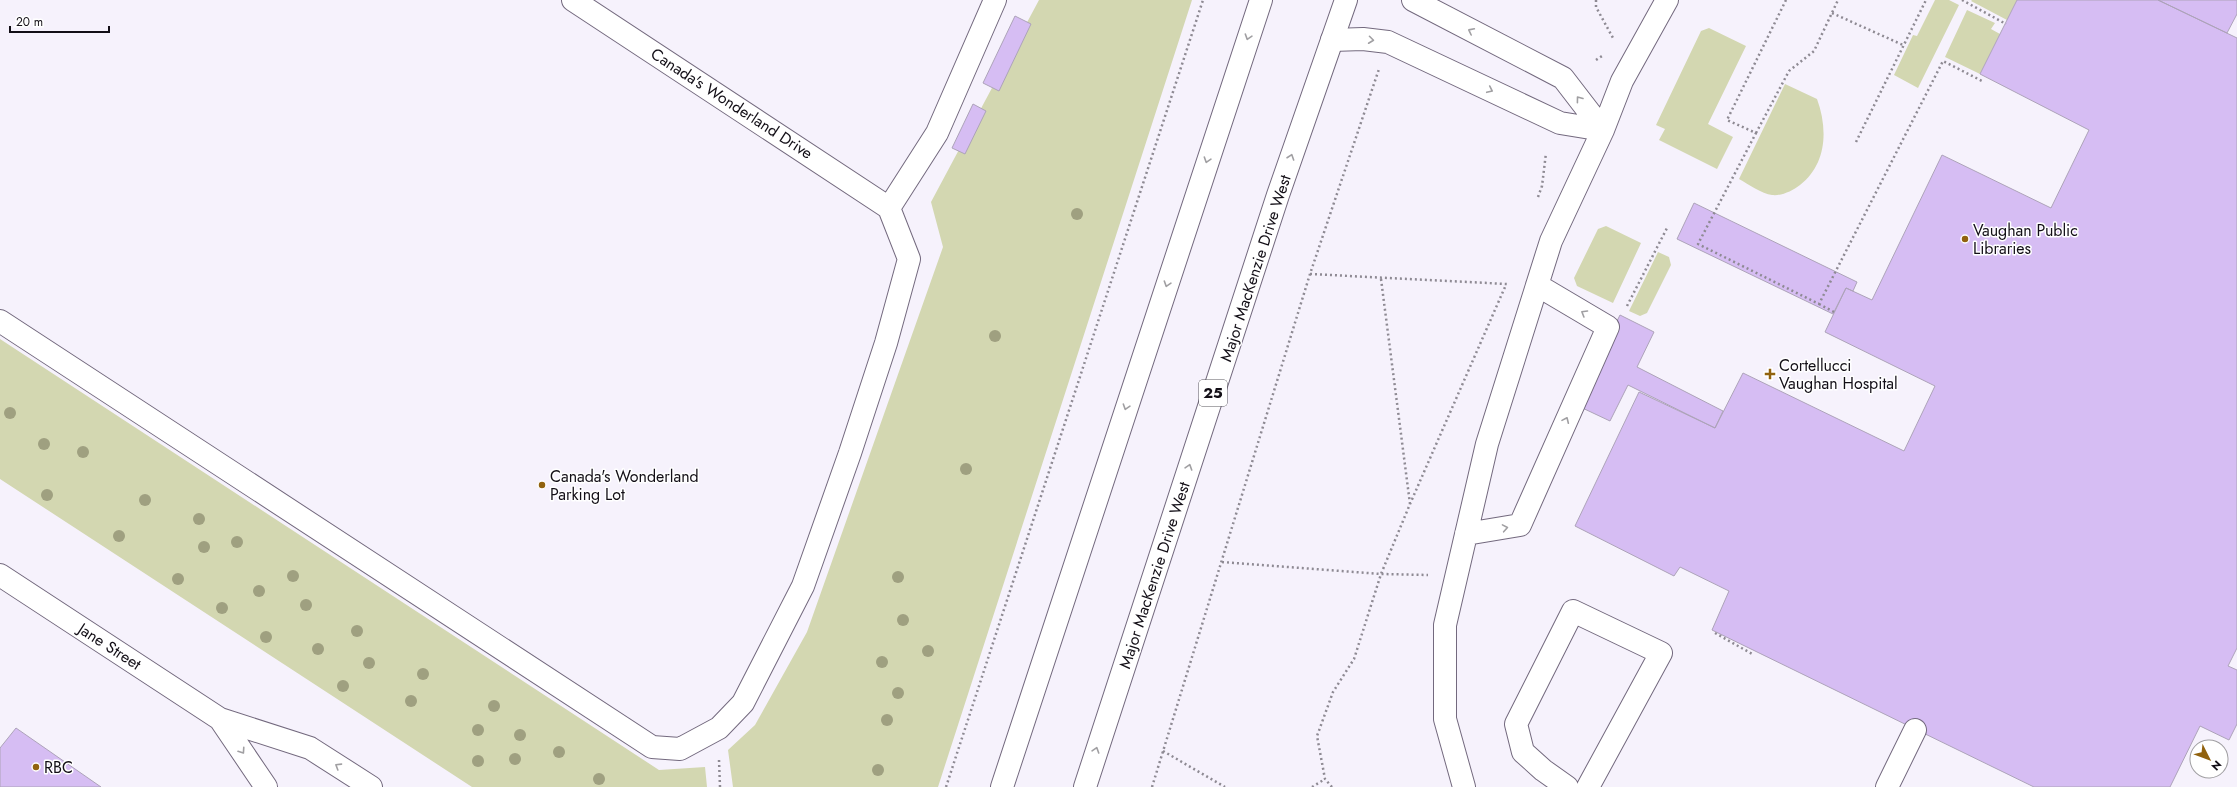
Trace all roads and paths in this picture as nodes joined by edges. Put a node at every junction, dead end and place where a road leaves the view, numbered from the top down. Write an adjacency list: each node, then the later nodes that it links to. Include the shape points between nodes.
1 (573, 0): 23 (main road, Canada's Wonderland Drive)
2 (995, 0): 23 (main road, via 937,133)
3 (1203, 0): 48 (path)
4 (1346, 0): 14 (main road, Major MacKenzie Drive West / 25)
5 (1413, 0): 18 (main road, one-way to 5, via 1563,78)
6 (1667, 0): 18 (main road, via 1622,81)
7 (1786, 0): 19 (path, via 1727,120)
8 (1838, 0): 12 (path)
9 (1926, 0): 16 (path)
10 (1962, 0): 13 (path)
11 (1259, 3): 49 (main road, one-way to 49)
12 (1832, 12): 16 (path); 19 (path, via 1814,51 1789,71)
13 (2006, 24)
14 (1332, 40): 15 (main road, one-way to 15, via 1363,39); 50 (main road, Major MacKenzie Drive West / 25, one-way to 14, via 1278,195)
15 (1388, 42): 18 (main road, one-way to 18, via 1560,123); 25 (path)
16 (1904, 45): 20 (path)
17 (1984, 82): 30 (path, via 1943,61)
18 (1602, 130): 29 (main road, via 1551,241)
19 (1756, 133): 30 (path, via 1698,244)
20 (1856, 142)
21 (1546, 153): 22 (path, via 1542,186)
22 (1537, 200)
23 (889, 208): 32 (main road, via 909,259 884,350 802,586 744,703 718,728 680,749 652,747)
24 (1667, 228): 33 (path, via 1627,307)
25 (1310, 274): 27 (path); 36 (path)
26 (1508, 277): 28 (path)
27 (1381, 279): 28 (path); 34 (path)
28 (1506, 284): 29 (path); 34 (path)
29 (1537, 285): 33 (main road, one-way to 29); 35 (main road, via 1487,444)
30 (1819, 304): 31 (path)
31 (1834, 312)
32 (0, 321)
33 (1608, 327): 35 (main road, one-way to 33, via 1520,525)
34 (1410, 504): 37 (path)
35 (1466, 534): 39 (main road)
36 (1222, 562): 37 (path); 44 (path)
37 (1381, 574): 39 (path); 45 (path, via 1354,658 1333,692 1317,736)
38 (0, 575): 42 (main road, Jane Street)
39 (1457, 575): 55 (main road, via 1445,625 1445,719)
40 (1715, 633): 41 (path)
41 (1754, 655)
42 (220, 719): 46 (main road, Jane Street, one-way to 46); 47 (main road, Jane Street, one-way to 42, via 310,748)
43 (1915, 730): 58 (main road)
44 (1163, 751): 51 (path); 52 (path)
45 (1325, 779): 53 (path); 54 (path)
46 (266, 787)
47 (371, 787)
48 (946, 787)
49 (1002, 787)
50 (1084, 787)
51 (1152, 787)
52 (1225, 787)
53 (1312, 787)
54 (1332, 787)
55 (1464, 787)
56 (1568, 787): 57 (main road, via 1523,752 1516,724 1573,611 1661,653)
57 (1588, 787)
58 (1887, 787)

